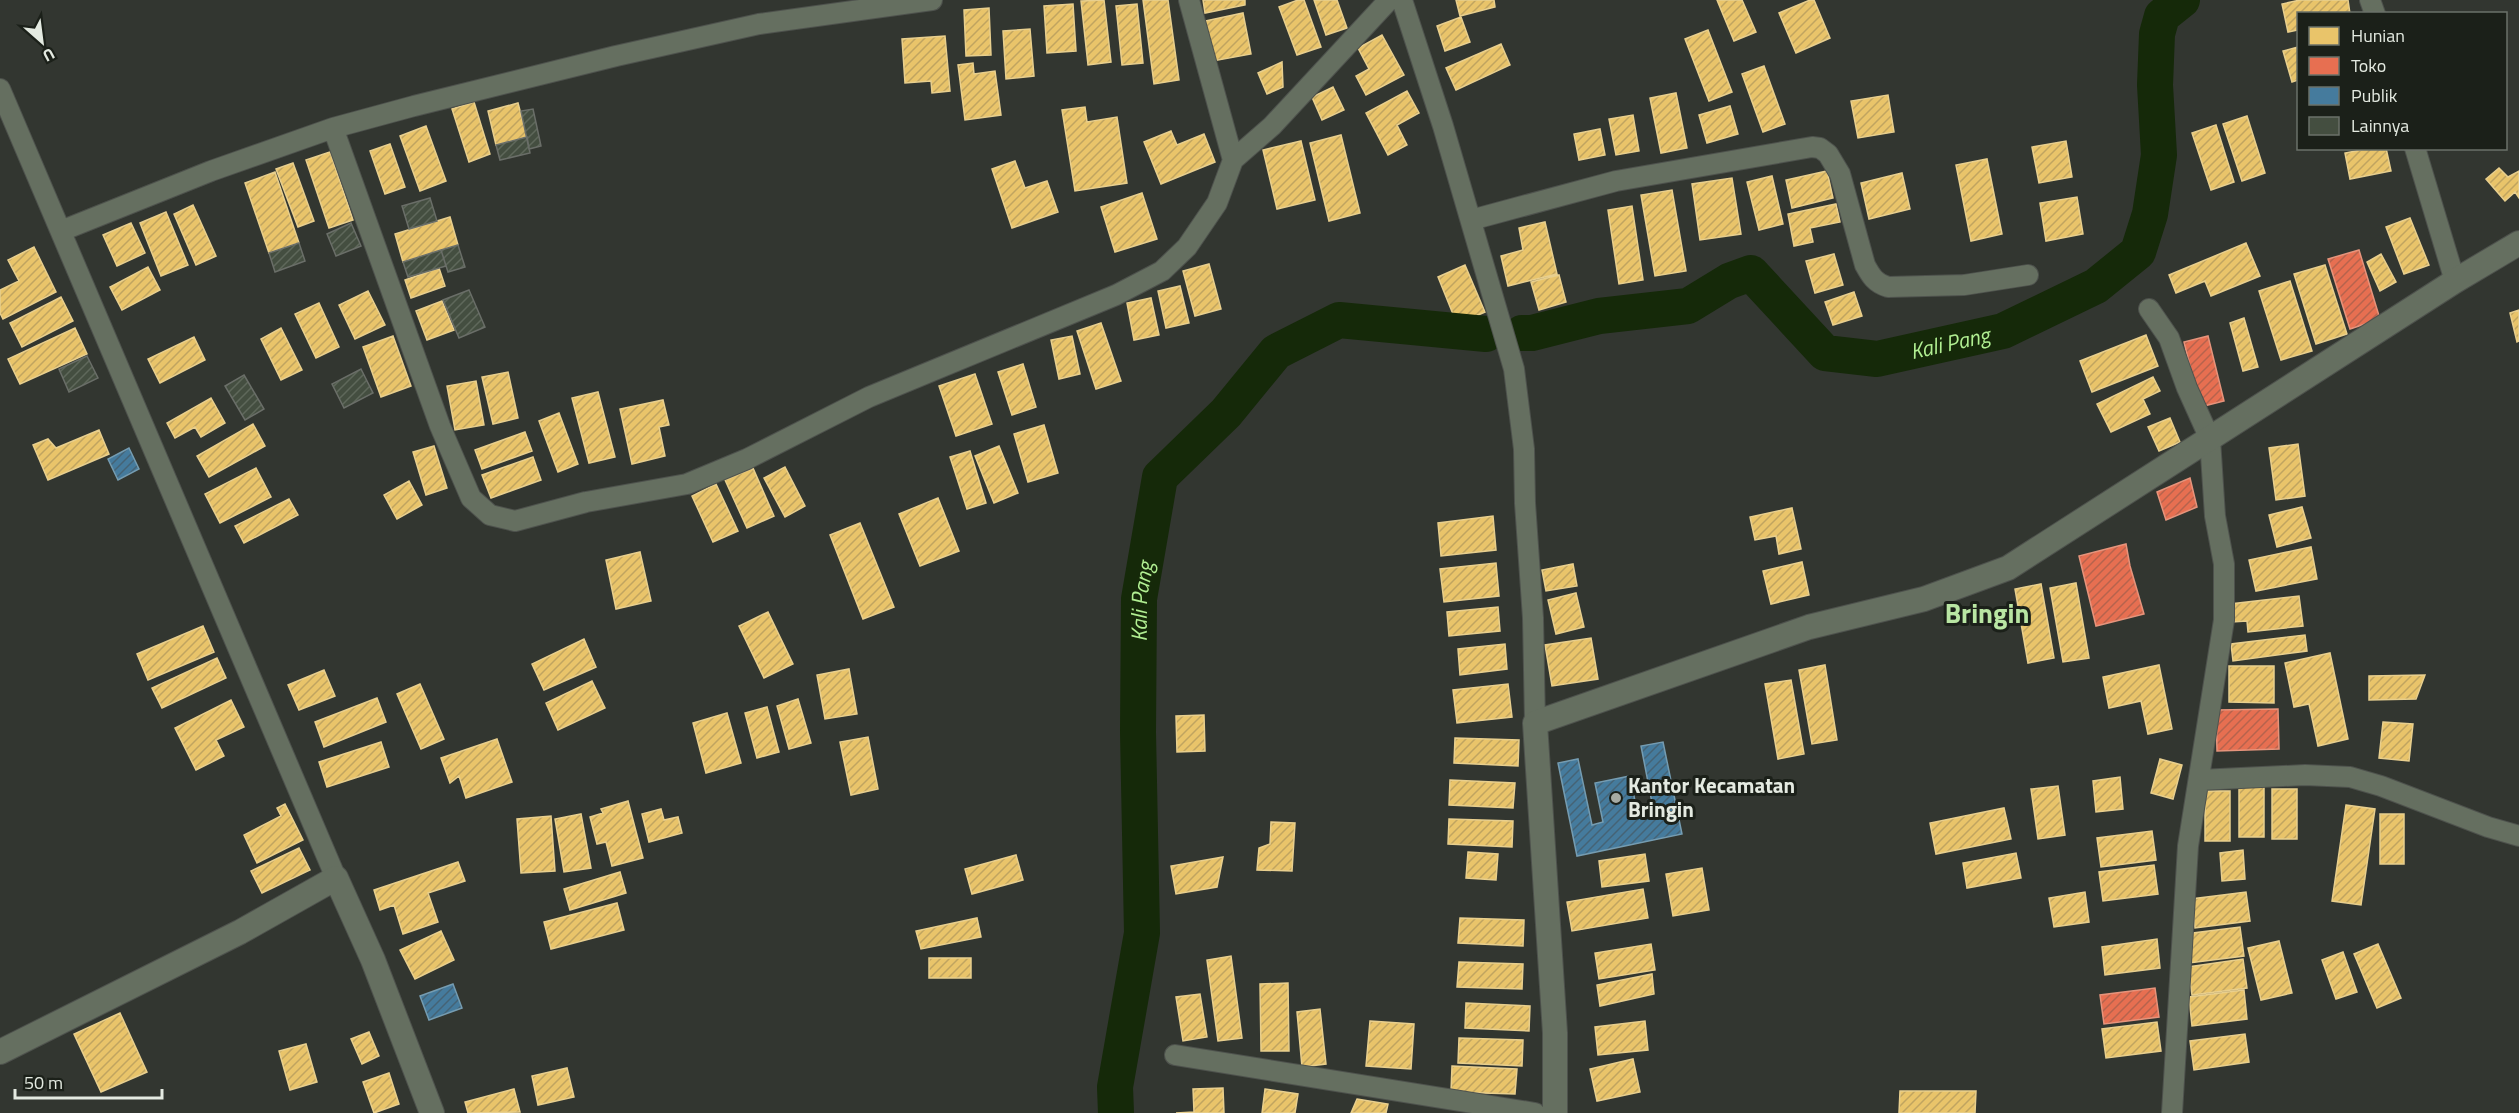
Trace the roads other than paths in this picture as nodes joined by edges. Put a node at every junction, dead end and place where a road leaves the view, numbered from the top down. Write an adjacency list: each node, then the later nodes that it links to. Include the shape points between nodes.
1 (932, 0): 5 (street)
2 (1189, 0): 9 (street)
3 (1389, 0): 9 (street, via 1272,126)
4 (1402, 0): 10 (street)
5 (895, 2): 7 (street, via 759,24 616,56)
6 (0, 89): 11 (street)
7 (333, 128): 9 (street, via 440,426 471,498 490,515 515,521 586,502 687,484 747,459 869,397 1116,295 1162,271 1187,247 1216,203); 11 (street)
8 (2416, 150): 14 (street)
9 (1233, 160)
10 (1471, 220): 13 (street, via 1616,181 1812,147 1820,148 1835,164 1865,265 1879,284 1888,288 1964,285); 17 (street, via 1514,369 1524,449)
11 (61, 231): 20 (street)
12 (2519, 243): 14 (street)
13 (2028, 276)
14 (2455, 281): 16 (street)
15 (2149, 309): 16 (street, via 2169,338)
16 (2210, 439): 17 (street, via 2008,568 1924,599 1809,627); 18 (street, via 2224,564 2224,620)
17 (1535, 723): 25 (street, via 1555,1034)
18 (2199, 780): 19 (street, via 2350,777); 26 (street, via 2188,846)
19 (2519, 836)
20 (336, 878): 21 (street, via 240,932); 23 (street, via 373,960)
21 (0, 1052)
22 (1175, 1055): 24 (street)
23 (432, 1113)
24 (1535, 1113)
25 (1554, 1113)
26 (2172, 1113)

